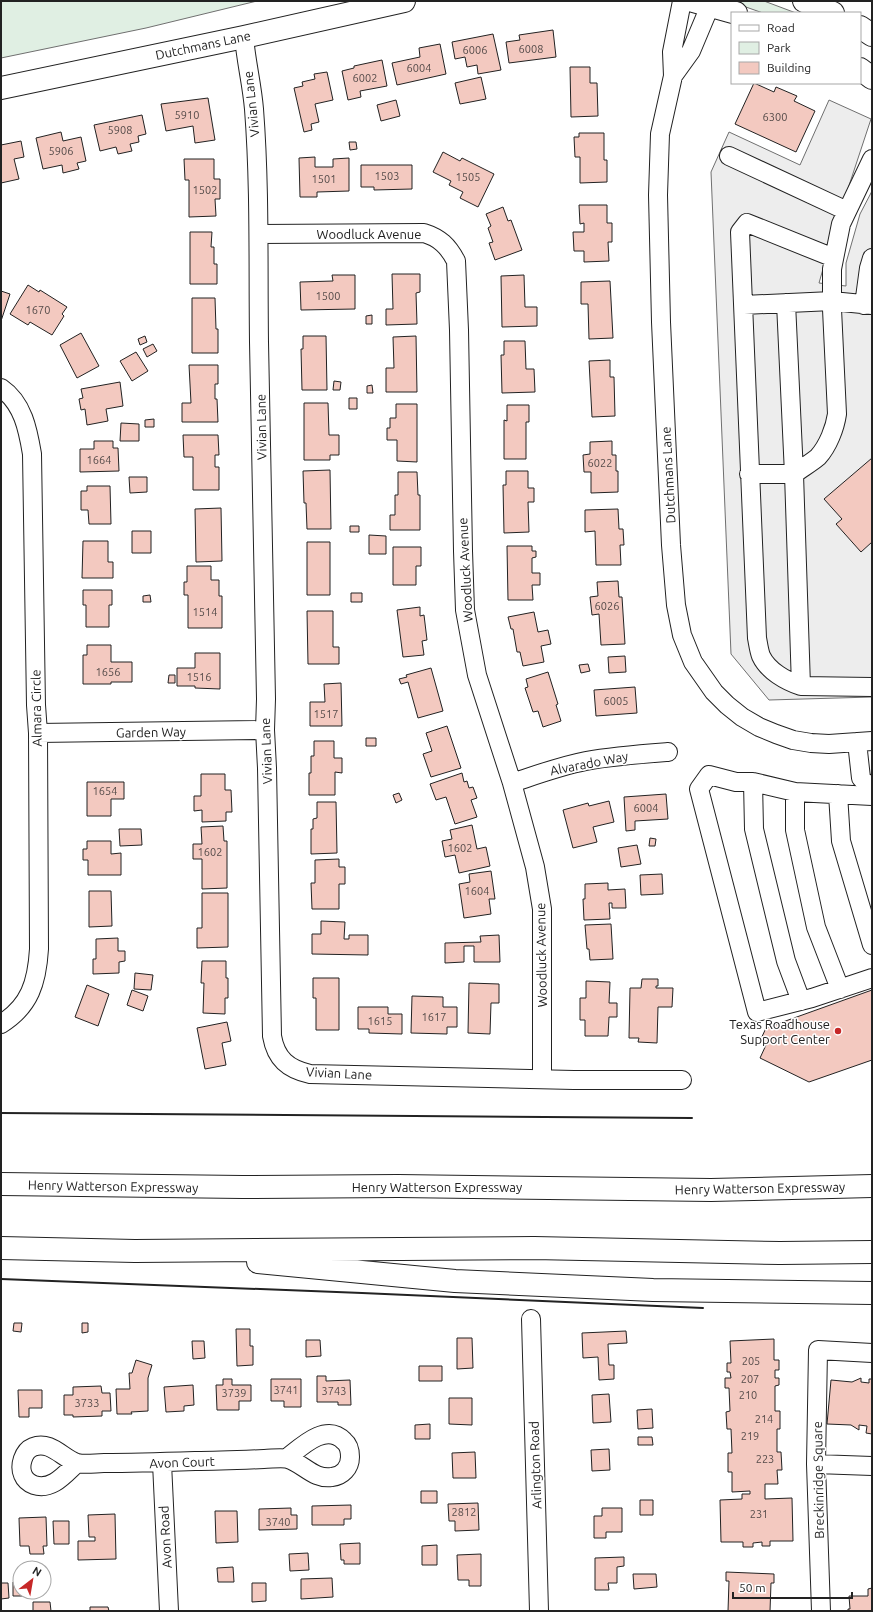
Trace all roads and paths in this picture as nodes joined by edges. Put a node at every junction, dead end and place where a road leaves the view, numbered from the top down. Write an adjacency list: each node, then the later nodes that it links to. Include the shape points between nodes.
1 (404, 1): 9 (main road, Dutchmans Lane)
2 (682, 1): 11 (street, Dutchmans Lane, via 672,52)
3 (804, 1): 6 (main road)
4 (705, 2): 5 (main road); 11 (street, Dutchmans Lane, via 691,51)
5 (733, 12)
6 (831, 12)
7 (861, 28): 8 (main road)
8 (872, 35)
9 (244, 37): 13 (main road, Dutchmans Lane); 17 (street, Vivian Lane, via 254,108)
10 (861, 70): 12 (main road)
11 (673, 76): 31 (street, Dutchmans Lane, via 660,134 658,195 671,545 676,605 682,634 687,651 718,696 742,717 759,727 793,740 829,744)
12 (872, 78)
13 (1, 88)
14 (729, 156): 16 (street)
15 (872, 159): 16 (street)
16 (847, 211): 18 (street, via 841,224)
17 (259, 234): 29 (street, Vivian Lane); 34 (street, Woodluck Avenue, via 424,233 444,242 456,260 465,610 477,676)
18 (834, 258): 20 (street); 22 (street, via 747,223 740,232)
19 (872, 258): 23 (street, via 869,268)
20 (832, 301): 21 (street); 23 (street); 26 (street, via 838,414 836,424 818,456)
21 (786, 303): 22 (street); 26 (street)
22 (744, 305): 25 (street)
23 (868, 305)
24 (1, 388): 30 (street, Almara Circle, via 21,411 32,454)
25 (749, 474): 26 (street); 27 (street, via 757,638 762,657 774,671)
26 (794, 474): 27 (street)
27 (801, 686): 28 (street)
28 (872, 687)
29 (265, 730): 30 (street, Garden Way); 44 (street, Vivian Lane, via 272,1036 278,1055 286,1064 310,1074)
30 (38, 733): 43 (street, Almara Circle, via 38,963 29,996 12,1017)
31 (865, 741): 35 (street, via 861,778)
32 (668, 752): 34 (street, Alvarado Way, via 585,761)
33 (753, 782): 36 (street); 42 (street, via 754,829 786,961); 42 (street, via 736,782 709,775 699,789 757,1012)
34 (512, 783): 44 (street, Woodluck Avenue, via 535,867 542,910)
35 (872, 790)
36 (795, 792): 37 (street); 41 (street, via 795,830 816,927)
37 (838, 794): 38 (street); 39 (street, via 841,841)
38 (872, 796)
39 (872, 945)
40 (872, 978): 41 (street)
41 (840, 989): 42 (street)
42 (801, 1001)
43 (1, 1024)
44 (542, 1078): 45 (street, Vivian Lane)
45 (682, 1080)
46 (1, 1184): 47 (main road, Henry Watterson Expressway, via 711,1190)
47 (872, 1186)
48 (1, 1248): 49 (main road)
49 (135, 1251): 50 (main road, via 534,1248 780,1254); 51 (main road, via 455,1281 653,1290)
50 (872, 1252)
51 (872, 1293)
52 (531, 1319): 60 (street, Arlington Road)
53 (872, 1353): 57 (street, Breckinridge Square, via 818,1350)
54 (287, 1458): 56 (street, Avon Court)
55 (77, 1463): 56 (street, Avon Court)
56 (162, 1463): 59 (street, Avon Road)
57 (816, 1464): 58 (street); 61 (street, Breckinridge Square)
58 (872, 1466)
59 (169, 1611)
60 (539, 1611)
61 (821, 1611)

